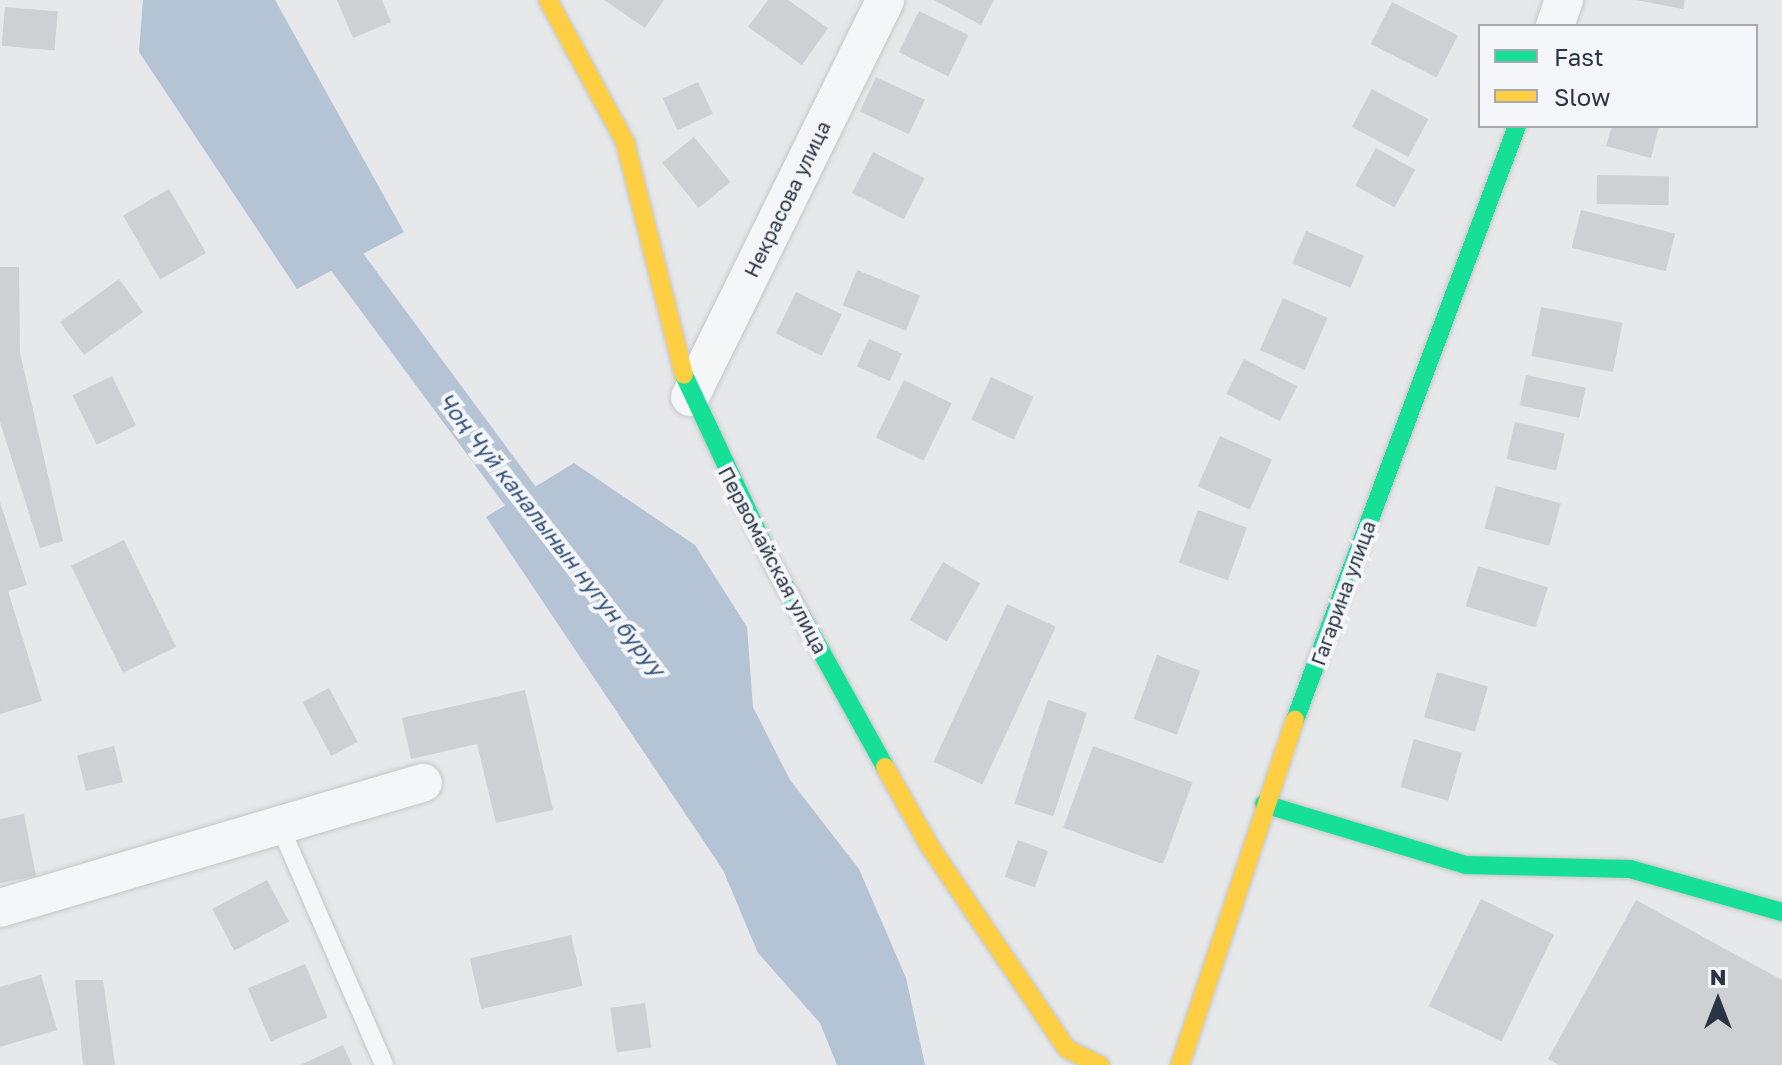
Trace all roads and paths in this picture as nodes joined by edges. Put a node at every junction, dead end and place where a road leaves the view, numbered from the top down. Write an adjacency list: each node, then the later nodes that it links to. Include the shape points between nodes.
1 (548, 0): 6 (street, Первомайская улица, via 625,142)
2 (885, 0): 6 (street, Некрасова улица)
3 (1564, 0): 4 (street)
4 (1556, 24)
5 (1516, 128): 8 (street, Гагарина улица)
6 (690, 397): 13 (street, Первомайская улица, via 772,563 930,847 1067,1049)
7 (423, 783): 9 (street)
8 (1264, 804): 11 (street, via 1466,865 1630,869); 14 (street, Гагарина улица)
9 (278, 821): 10 (street); 12 (lane)
10 (0, 908)
11 (1782, 912)
12 (384, 1065)
13 (1100, 1065)
14 (1180, 1065)

